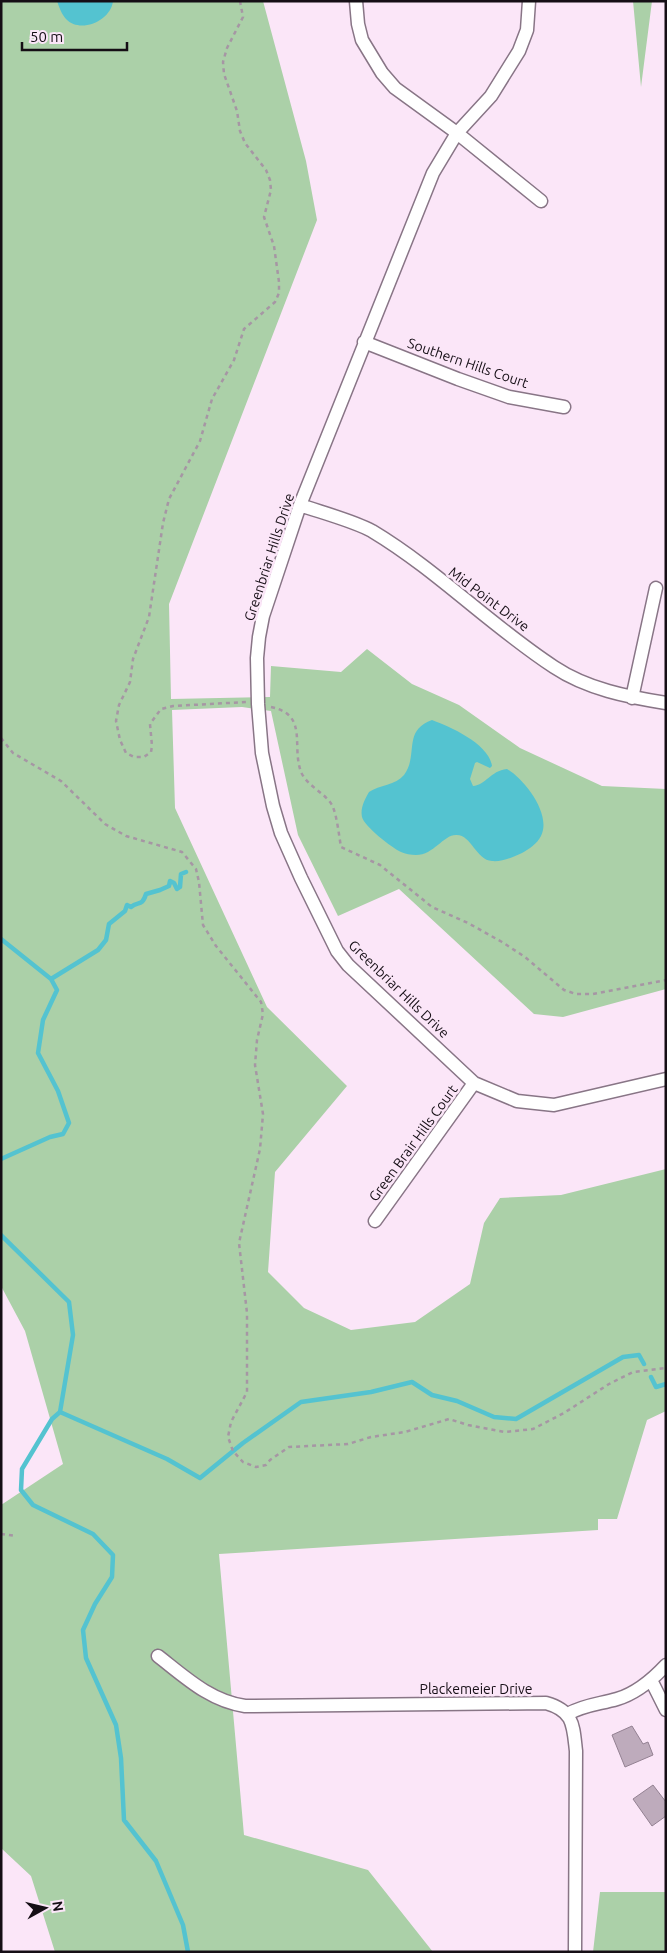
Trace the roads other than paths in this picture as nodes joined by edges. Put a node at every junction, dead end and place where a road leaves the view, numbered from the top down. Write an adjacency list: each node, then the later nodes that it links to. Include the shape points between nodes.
1 (356, 1): 3 (street, via 362,40 382,73 395,88)
2 (529, 1): 3 (street, Greenbriar Hills Drive, via 527,30 519,52 491,96)
3 (457, 133): 4 (street); 5 (street, Greenbriar Hills Drive, via 432,173)
4 (541, 201)
5 (364, 342): 6 (street, Southern Hills Court, via 509,396); 7 (street, Greenbriar Hills Drive)
6 (564, 408)
7 (300, 505): 9 (street, Mid Point Drive, via 369,530 401,550 555,668 590,685); 12 (street, Greenbriar Hills Drive, via 263,616 257,658 262,753 276,815 300,878 336,951)
8 (656, 588): 9 (street)
9 (632, 698): 10 (street, Mid Point Drive)
10 (666, 703)
11 (666, 1078): 12 (street, Greenbriar Hills Drive, via 554,1105 517,1101)
12 (474, 1083): 13 (street, Green Brair Hills Court)
13 (375, 1221)
14 (158, 1656): 18 (street, Plackemeier Drive, via 209,1695 233,1704 546,1703)
15 (666, 1665): 16 (street)
16 (652, 1680): 17 (street); 18 (street, via 629,1694 578,1708)
17 (666, 1710)
18 (568, 1714): 19 (street, via 574,1728 576,1750)
19 (575, 1952)

